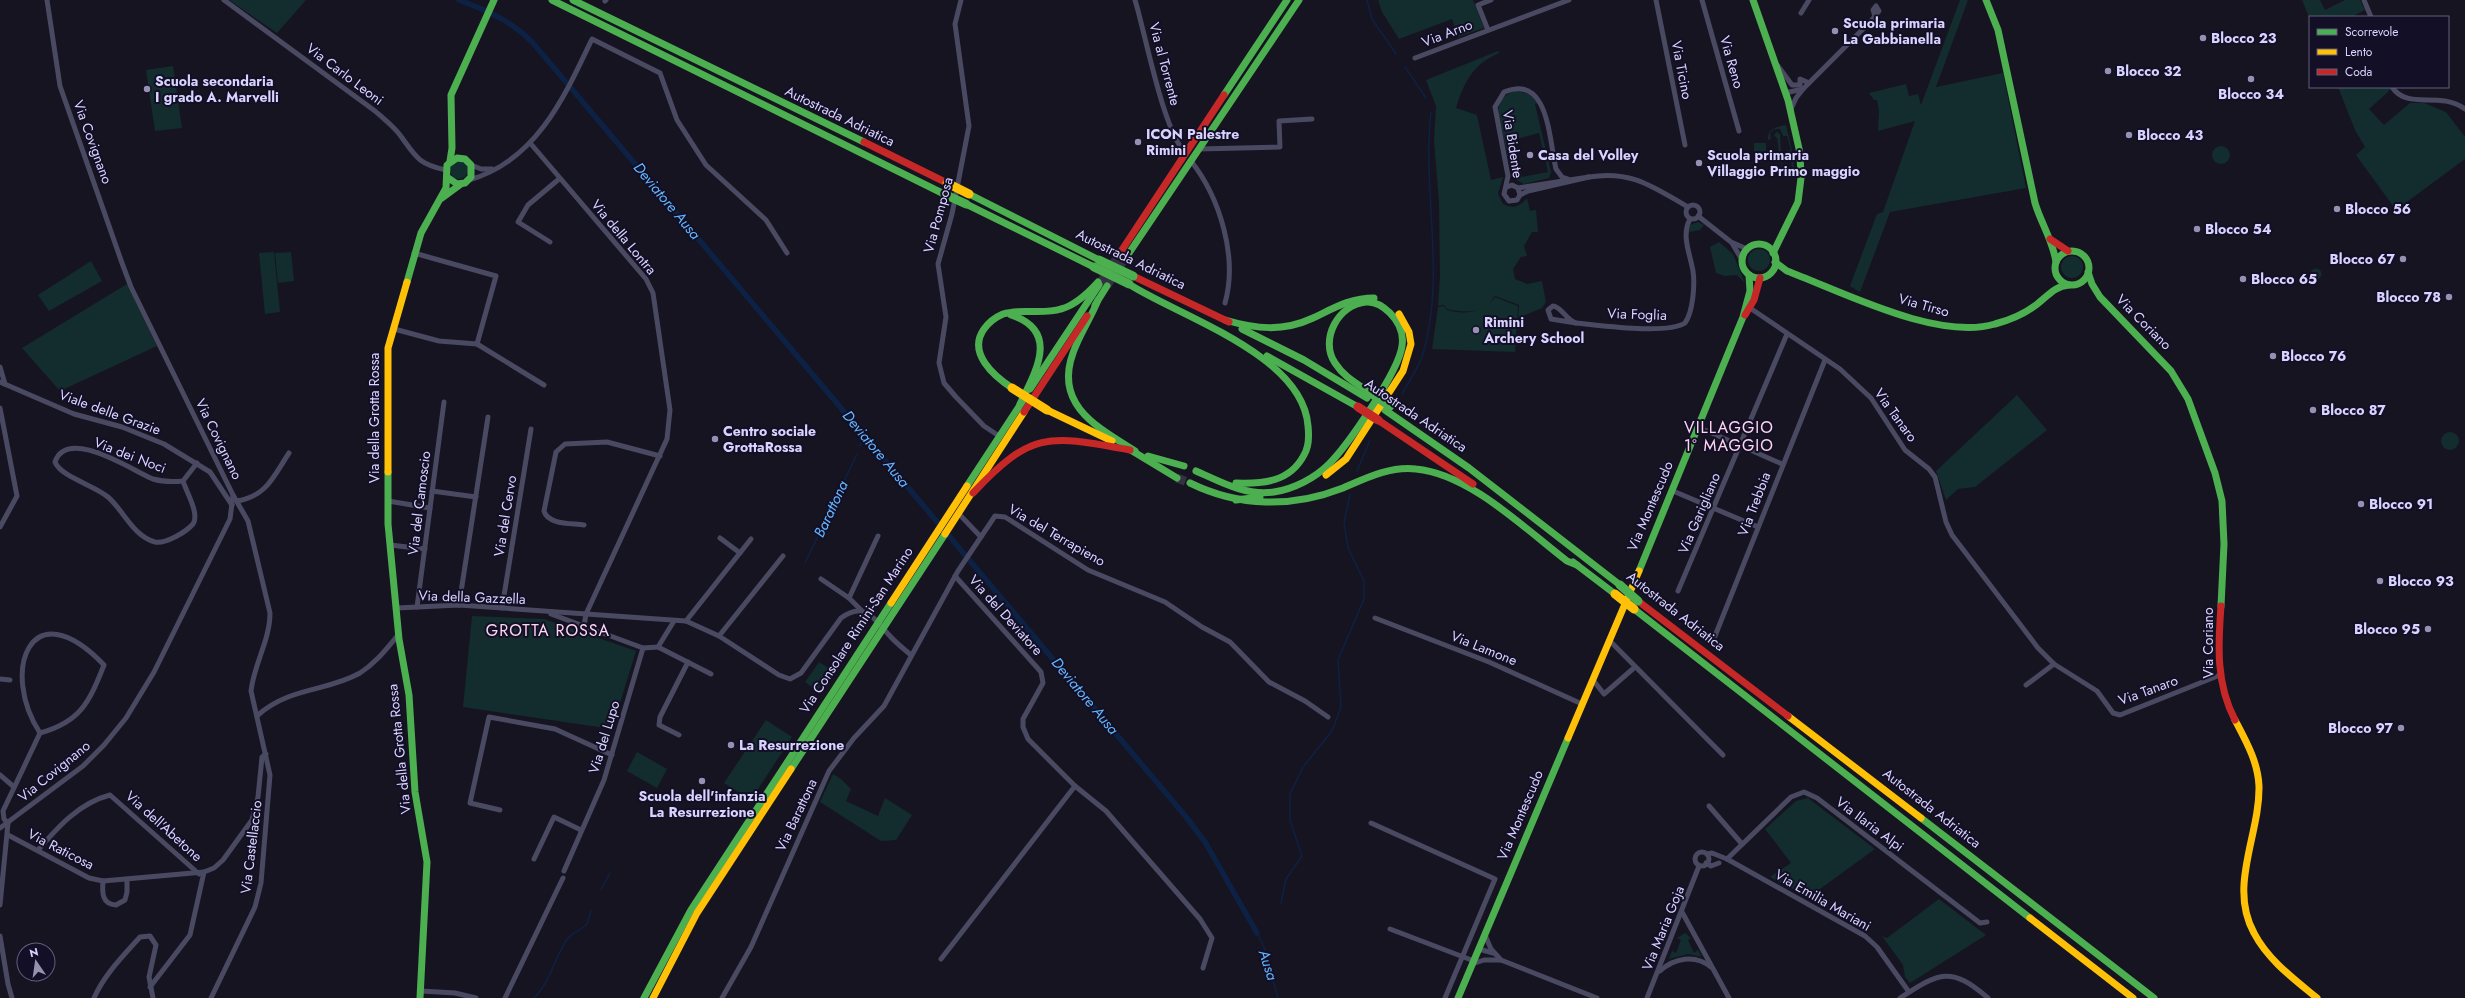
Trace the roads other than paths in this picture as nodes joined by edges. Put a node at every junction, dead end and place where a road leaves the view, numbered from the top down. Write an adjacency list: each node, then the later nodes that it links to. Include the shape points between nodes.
1 (47, 0): 115 (street, Via Covignano, via 60,86 126,275)
2 (224, 0): 39 (street, Via Carlo Leoni, via 375,111 392,126 411,154 424,163)
3 (494, 0): 33 (main road, Via della Grotta Rossa, via 451,95)
4 (552, 0): 65 (main road, Autostrada Adriatica, bridge, via 944,194)
5 (573, 0): 65 (main road, Autostrada Adriatica, bridge, via 969,194)
6 (961, 0): 99 (street, Via Pomposa, via 955,24 969,126 954,207 938,264 946,317 939,363 944,382 956,397 984,426)
7 (1135, 0): 37 (street, Via al Torrente, via 1167,118 1175,141)
8 (1287, 0): 37 (main road)
9 (1299, 0): 36 (main road)
10 (1491, 0): 17 (street, Via Arno)
11 (1569, 0): 22 (street, Via Arno)
12 (1656, 0): 35 (street, Via Ticino)
13 (1702, 0): 32 (street, Via Reno)
14 (1753, 0): 23 (main road)
15 (1809, 0): 19 (street)
16 (2364, 0): 21 (street)
17 (1477, 2): 22 (street, Via Arno)
18 (1988, 2): 53 (main road, via 1998,30 2035,203)
19 (1801, 13)
20 (1875, 16): 25 (street)
21 (2371, 16)
22 (1488, 30): 24 (street, Via Arno)
23 (1772, 57): 26 (street, via 1789,82); 28 (main road)
24 (1415, 58)
25 (1822, 71): 26 (street); 26 (street)
26 (1801, 87): 28 (street); 30 (street)
27 (2393, 88): 29 (street, via 2404,98 2445,99)
28 (1785, 92): 30 (main road)
29 (2465, 109)
30 (1791, 111): 52 (main road, via 1802,166 1801,187 1793,217)
31 (1312, 120): 36 (street, via 1279,121 1280,147)
32 (1739, 131)
33 (452, 137): 38 (main road, Via della Grotta Rossa, via 456,147); 39 (main road, Via della Grotta Rossa)
34 (531, 144): 40 (street, via 510,162); 43 (street, Via della Lontra); 60 (street, via 564,95 592,39 660,73 677,120 706,165 766,220)
35 (1685, 145)
36 (1199, 149): 37 (main road)
37 (1188, 157): 61 (main road); 78 (street, Via al Torrente, via 1213,198 1222,227 1230,264 1229,288)
38 (468, 162): 39 (main road, via 457,158); 40 (street, via 481,169); 44 (main road, via 472,173)
39 (448, 169): 44 (main road, via 453,183); 48 (main road, Via della Grotta Rossa, via 446,188)
40 (495, 169): 44 (street)
41 (1589, 177): 42 (street, Via Bidente); 47 (street, Via Bidente); 49 (street, Via Bidente, via 1606,174 1635,178)
42 (1568, 178): 45 (street, Via Bidente, via 1562,177 1556,169 1540,100 1532,91 1516,88 1504,92 1495,107 1508,176); 46 (street, Via Bidente)
43 (559, 180): 54 (street, via 528,205 518,222); 103 (street, Via della Lontra, via 646,279 653,293 670,410 667,439)
44 (465, 182): 48 (main road, Via della Grotta Rossa)
45 (1507, 187): 46 (street, Via Bidente, via 1512,185); 47 (street, Via Bidente, via 1504,194 1509,201 1517,200)
46 (1518, 188): 47 (street, Via Bidente)
47 (1520, 195)
48 (439, 201): 59 (main road, Via della Grotta Rossa, via 429,215)
49 (1688, 207): 50 (street, Via Bidente, via 1697,208); 51 (street, via 1686,214)
50 (1698, 216): 51 (street); 55 (street, Via Bidente)
51 (1690, 219): 83 (street, Via Foglia, via 1686,238 1693,276 1690,311 1685,323 1673,327 1643,328)
52 (1780, 234): 56 (main road); 62 (main road)
53 (2048, 237): 58 (main road); 64 (main road, via 2054,249)
54 (550, 242)
55 (1731, 242): 57 (street, Via Bidente); 63 (street, Via Bidente)
56 (1764, 245): 57 (main road, via 1755,245); 62 (main road)
57 (1747, 249): 63 (main road)
58 (2068, 251): 64 (main road, via 2058,257); 67 (main road, via 2078,252 2085,258)
59 (414, 253): 84 (main road, Via della Grotta Rossa); 86 (street, via 496,276)
60 (787, 253)
61 (1122, 257)
62 (1774, 258): 66 (main road, Via Tirso); 68 (main road)
63 (1742, 260): 70 (main road)
64 (2056, 262): 69 (main road)
65 (1097, 263): 72 (main road, Autostrada Adriatica, bridge)
66 (1787, 272): 68 (main road, Via Tirso); 76 (main road, Via Tirso, via 1918,321 1962,329 2010,319 2037,304)
67 (2088, 272): 74 (main road, via 2085,278); 75 (main road, Via Coriano)
68 (1771, 273): 71 (main road)
69 (2056, 274): 74 (main road, via 2061,281); 76 (main road)
70 (1749, 275): 71 (main road); 81 (main road, Via Montescudo, via 1750,291)
71 (1760, 278): 79 (main road, Via Montescudo)
72 (1132, 282): 82 (main road, Autostrada Adriatica); 110 (main road, via 1153,300 1245,347 1272,365 1287,379 1306,407 1310,420 1308,447 1295,470 1277,481 1260,484); 134 (main road, Autostrada Adriatica, bridge, via 1358,407 1470,482)
73 (1102, 284): 77 (main road, Via Consolare Rimini-San Marino); 80 (main road, via 1061,310 1045,313 1013,312); 94 (main road, Via Consolare Rimini-San Marino)
74 (2072, 284): 75 (main road, Via Coriano); 76 (main road, Via Tirso, via 2062,284)
75 (2094, 291): 164 (main road, Via Coriano, via 2167,364 2180,384 2216,477 2223,517)
76 (2050, 292)
77 (1098, 300): 101 (main road, via 1072,354 1068,373 1069,389 1075,405 1088,419); 114 (main road, Via Consolare Rimini-San Marino)
78 (1225, 303)
79 (1750, 308): 81 (main road, Via Montescudo); 85 (street, Via Tanaro)
80 (996, 317): 94 (main road, via 1011,315 1024,318 1039,337 1040,357 1037,370); 101 (main road, bridge, via 980,335 981,358 993,373 1046,410)
81 (1744, 317): 97 (main road, Via Montescudo)
82 (1225, 320): 92 (main road, Autostrada Adriatica); 117 (main road, via 1257,329 1280,328 1303,322 1342,302 1360,297 1373,298 1393,308 1402,318 1409,332 1411,344 1407,361 1399,377 1346,458 1325,476 1308,486 1280,494)
83 (1576, 323): 83 (street, Via Foglia, via 1565,318 1558,307 1551,307 1548,310 1549,318 1554,321)
84 (394, 329): 86 (street, via 439,341); 118 (main road, Via della Grotta Rossa, via 388,348)
85 (1787, 334): 87 (street, Via Tanaro); 100 (street, Via Garigliano)
86 (477, 344): 90 (street)
87 (1825, 360): 105 (street, Via Trebbia); 160 (street, Via Tanaro, via 1840,369 1871,398 1905,450 1935,476 1946,522 1952,535 2038,648)
88 (0, 368): 89 (street)
89 (3, 383): 91 (street); 104 (street, Viale delle Grazie, via 74,414 140,433)
90 (544, 385)
91 (0, 389)
92 (1368, 395): 110 (main road, via 1347,378 1336,364 1330,350 1329,336 1334,321 1344,310 1364,303 1376,303 1392,314 1401,330 1402,348 1381,388 1330,463 1300,484 1281,491 1251,492); 238 (main road, Autostrada Adriatica, bridge, via 1458,454 1469,468)
93 (444, 402): 112 (street, Via del Camoscio)
94 (1020, 404): 99 (main road, Via Consolare Rimini-San Marino)
95 (0, 408): 124 (street, via 17,496)
96 (488, 417): 116 (street)
97 (1698, 427): 100 (street); 113 (main road, Via Montescudo)
98 (531, 429): 142 (street, Via del Cervo)
99 (999, 436): 122 (main road, Via Consolare Rimini-San Marino)
100 (1740, 445): 105 (street); 121 (street, Via Garigliano)
101 (1137, 452): 106 (main road); 108 (main road); 114 (main road, via 1062,438 1038,441 1010,456 995,468)
102 (289, 453): 119 (street, Via Covignano, via 264,491)
103 (660, 456): 123 (street, via 607,442 572,443 560,448 556,452 544,511 552,520); 145 (street, Via della Lontra)
104 (197, 463): 109 (street, Via dei Noci); 119 (street, Viale delle Grazie, via 210,472)
105 (1782, 464): 125 (street, Via Trebbia)
106 (1184, 466)
107 (1196, 471): 110 (main road)
108 (1178, 478)
109 (183, 481): 109 (street, Via dei Noci, via 195,515 194,523 185,531 158,543 138,533 107,496 60,471 55,462 60,453 74,448 110,457 152,479 166,482)
110 (1219, 481)
111 (1190, 484): 117 (main road)
112 (432, 491): 116 (street); 120 (street, Via del Camoscio)
113 (1672, 491): 121 (street); 155 (main road, Via Montescudo)
114 (973, 493): 122 (main road, Via Consolare Rimini-San Marino)
115 (233, 495): 119 (street, Via Castellaccio)
116 (476, 498): 139 (street)
117 (1236, 500): 134 (main road, via 1285,501 1311,498 1385,471 1406,468 1428,470 1469,487 1567,561)
118 (388, 501): 120 (street, Via della Grotta Rossa); 130 (main road, Via della Grotta Rossa)
119 (234, 503): 171 (street, Via Castellaccio, via 248,521 270,613 270,629 251,691); 184 (street, Via Covignano, via 230,519 154,672 126,718 104,745 82,766)
120 (430, 508): 131 (street, Via del Camoscio)
121 (1714, 509): 125 (street); 137 (street, Via Garigliano)
122 (954, 517): 127 (street); 149 (main road, Via Consolare Rimini-San Marino)
123 (584, 525)
124 (0, 526)
125 (1758, 527): 153 (street, Via Trebbia)
126 (878, 536): 138 (street)
127 (981, 537): 135 (street, Via Barattona); 173 (street, Via del Terrapieno, via 995,516 1005,517 1088,570 1165,602 1230,642 1269,682 1305,701)
128 (720, 538): 132 (street)
129 (751, 539): 132 (street)
130 (390, 545): 131 (street); 141 (main road, Via della Grotta Rossa)
131 (425, 549): 140 (street, Via del Camoscio)
132 (740, 553): 148 (street)
133 (783, 556): 152 (street)
134 (1577, 565): 237 (main road, Autostrada Adriatica, bridge)
135 (955, 576): 158 (street, Via Barattona); 180 (street, Via del Deviatore, via 1041,672 1043,683 1025,713 1023,728 1028,739)
136 (821, 579): 138 (street)
137 (1678, 591)
138 (849, 598): 143 (street)
139 (459, 606): 140 (street, Via della Gazzella); 142 (street, Via della Gazzella)
140 (417, 607): 141 (street, Via della Gazzella)
141 (397, 608): 151 (main road, Via della Grotta Rossa)
142 (502, 608): 144 (street, Via della Gazzella)
143 (862, 611): 149 (street); 152 (street, Via della Gazzella, via 848,613 841,618 801,673 790,679 779,675)
144 (546, 612): 145 (street, Via della Gazzella); 150 (street, Via della Gazzella)
145 (586, 614): 147 (street, Via della Gazzella); 150 (street, Via della Lontra)
146 (1375, 618): 170 (street, Via Lamone, via 1490,662)
147 (674, 621): 148 (street, Via della Gazzella); 157 (street)
148 (686, 621): 152 (street, Via della Gazzella)
149 (881, 625): 158 (street); 227 (main road, Via Consolare Rimini-San Marino, via 691,910); 228 (main road, Via Consolare Rimini-San Marino, via 697,913)
150 (584, 626): 156 (street, Via della Gazzella)
151 (399, 634): 171 (street, via 378,659 359,673 331,684 295,693 269,705); 220 (main road, Via della Grotta Rossa, via 409,695 415,792 428,862)
152 (719, 636)
153 (1715, 636)
154 (32, 637): 174 (street, via 50,633 66,637 79,643 104,666 92,693 78,713 68,723)
155 (1609, 640): 161 (street); 167 (main road, Via Montescudo)
156 (643, 648): 157 (street, Via della Gazzella); 177 (street, Via del Lupo)
157 (658, 648): 159 (street)
158 (911, 655): 229 (street, Via Barattona, via 884,706 854,738 830,771 751,947)
159 (688, 662): 163 (street); 175 (street, via 660,717 659,725)
160 (2054, 664): 164 (street, Via Tanaro, via 2097,691 2113,713 2120,715); 168 (street)
161 (1635, 667): 167 (street, via 1604,694); 178 (street)
162 (10, 673): 166 (street)
163 (711, 674)
164 (2220, 675): 239 (main road, Via Coriano, via 2229,708 2253,756 2259,778 2258,800 2246,860 2243,907 2257,940 2277,965)
165 (0, 679): 166 (street)
166 (10, 680): 169 (street)
167 (1593, 680): 170 (main road, Via Montescudo)
168 (2026, 685)
169 (12, 687)
170 (1582, 704): 206 (main road, Via Montescudo)
171 (258, 715): 176 (street, Via Castellaccio)
172 (25, 717): 174 (street)
173 (1328, 718)
174 (40, 733): 181 (street)
175 (679, 735)
176 (266, 754): 198 (street, Via Raticosa, via 262,757 258,797 252,820 223,860 214,868); 224 (street, Via Castellaccio, via 270,775 270,798 261,883 255,907)
177 (612, 755): 183 (street, via 554,730 489,717 470,803); 187 (street, Via del Lupo, via 604,780)
178 (1724, 755)
179 (0, 775): 181 (street)
180 (1075, 786): 211 (street); 215 (street, Via del Deviatore, via 1106,811 1200,919 1212,938)
181 (14, 787): 184 (street, via 3,811 4,819)
182 (1709, 806): 189 (street)
183 (500, 810)
184 (8, 823): 186 (street, Via Covignano); 188 (street)
185 (1371, 823): 210 (street, Via Montescudo, via 1495,879)
186 (0, 828)
187 (581, 830): 192 (street, via 554,817); 197 (street, Via del Lupo)
188 (8, 835): 190 (street, Via Raticosa); 202 (street)
189 (1742, 844): 193 (street, Via Ilaria Alpi); 204 (street, Via Ilaria Alpi, via 1792,797 1798,793 1810,794 1980,923)
190 (38, 850): 198 (street, Via dell'Abetone, via 62,823 82,808 110,795); 201 (street, Via Raticosa, via 89,878)
191 (1707, 854): 193 (street, Via Emilia Mariani, via 1712,853); 194 (street); 196 (street, Via Maria Goja, via 1702,851 1698,854)
192 (534, 859)
193 (1727, 859): 219 (street, Via Emilia Mariani, via 1865,936 1877,947)
194 (1706, 863): 195 (street, via 1711,866); 196 (street)
195 (1719, 863)
196 (1699, 866): 203 (street, Via Maria Goja)
197 (564, 871)
198 (201, 873): 200 (street, Via Raticosa); 218 (street, via 190,935)
199 (562, 878): 226 (street)
200 (126, 880): 201 (street, Via Raticosa); 201 (street, Via Raticosa, via 128,892 125,900 116,905 104,898)
201 (103, 881)
202 (0, 905)
203 (1682, 912): 216 (street); 217 (street, Via Maria Goja)
204 (1988, 922)
205 (1390, 929): 210 (street)
206 (1485, 935): 208 (main road, Via Montescudo); 209 (street)
207 (0, 936): 221 (street)
208 (1478, 949): 209 (street); 212 (street); 214 (main road, Via Montescudo)
209 (1494, 953): 213 (street)
210 (1462, 957): 214 (street); 230 (street, Via Montescudo)
211 (941, 959)
212 (1490, 959): 213 (street); 214 (street)
213 (1501, 960): 232 (street)
214 (1473, 963): 231 (main road, Via Montescudo)
215 (1203, 968)
216 (1711, 968): 217 (street, via 1699,960 1686,959 1673,962); 234 (street)
217 (1658, 973): 233 (street, Via Maria Goja)
218 (150, 988): 222 (street, via 149,977 156,945 150,936 145,935 140,937 118,962 100,985); 223 (street)
219 (1909, 992): 235 (street); 236 (street, via 1945,975 1962,978)
220 (420, 995): 225 (street, via 455,993)
221 (12, 998)
222 (94, 998)
223 (153, 998)
224 (211, 998)
225 (476, 998)
226 (505, 998)
227 (644, 998)
228 (652, 998)
229 (722, 998)
230 (1445, 998)
231 (1458, 998)
232 (1597, 998)
233 (1647, 998)
234 (1729, 998)
235 (1900, 998)
236 (1988, 998)
237 (2133, 998)
238 (2154, 998)
239 (2317, 998)

